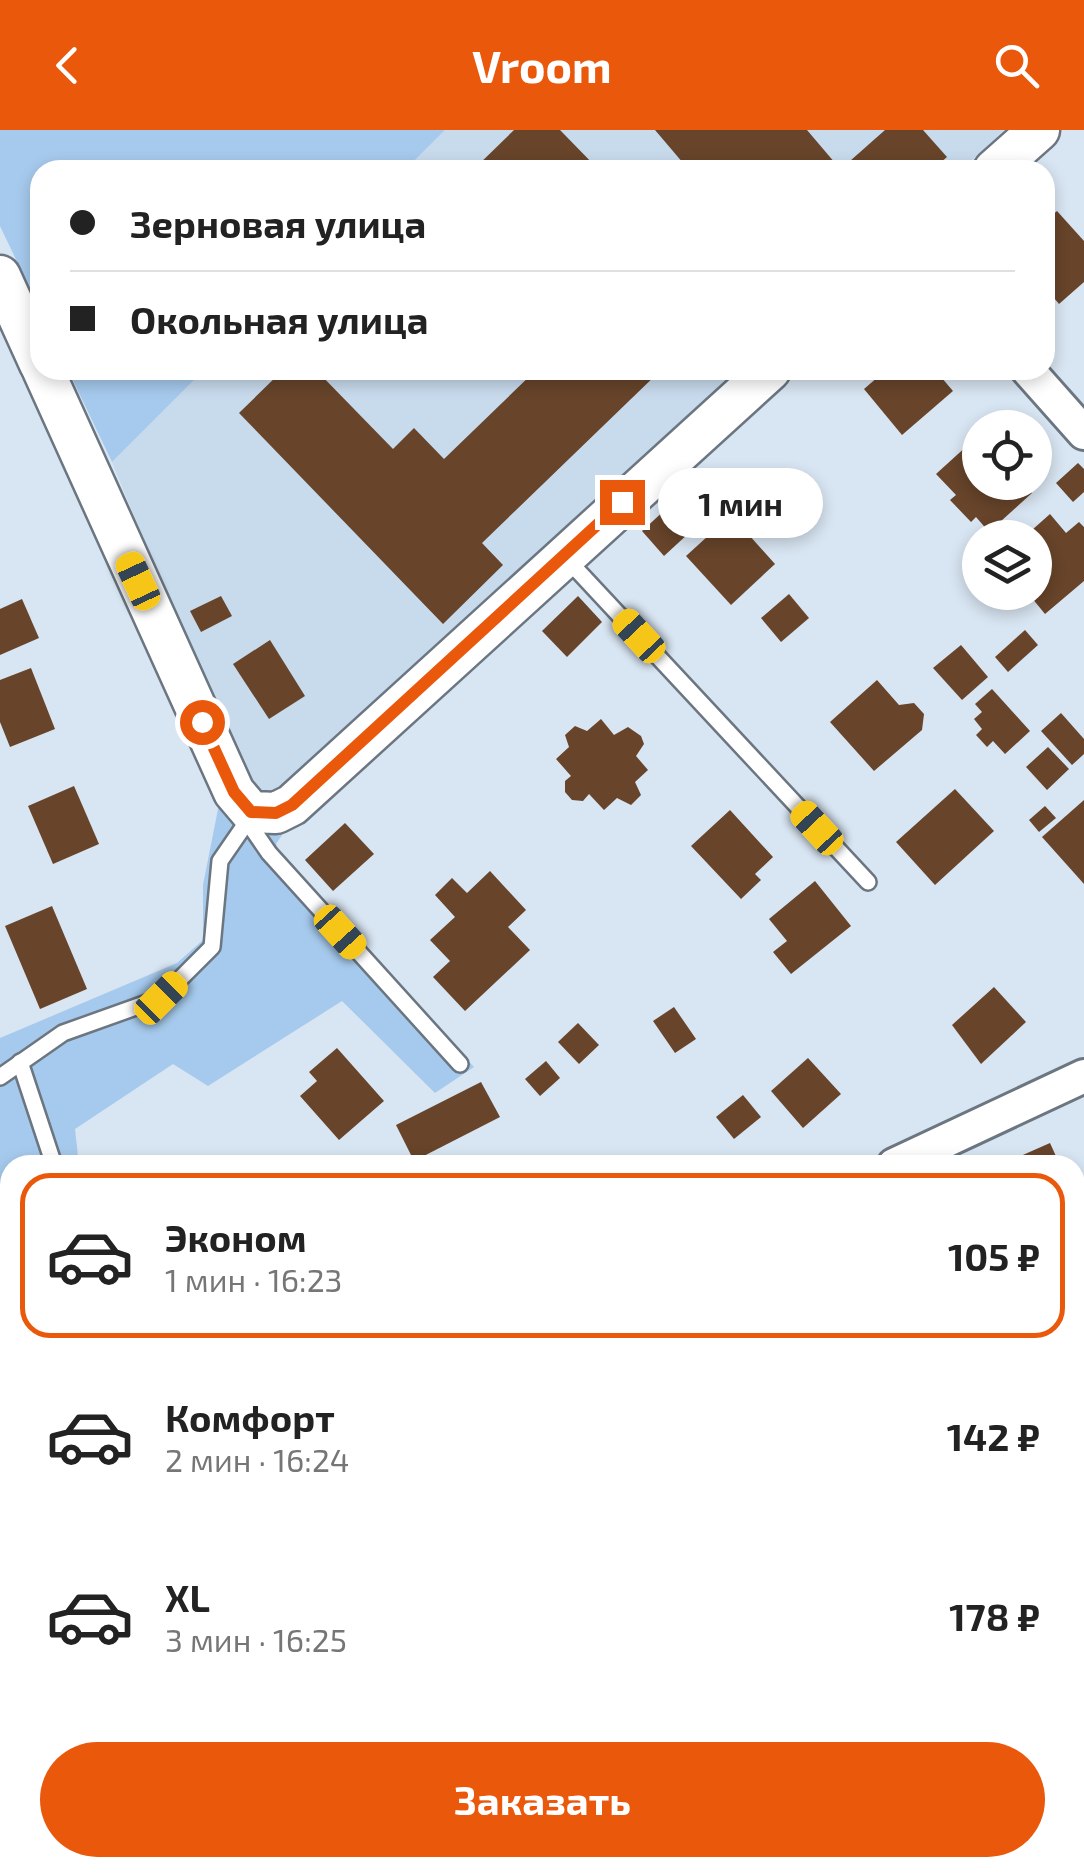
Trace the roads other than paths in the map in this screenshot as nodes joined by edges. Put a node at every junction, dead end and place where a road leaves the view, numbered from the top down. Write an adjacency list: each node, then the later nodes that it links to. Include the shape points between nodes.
1 (1039, 130): 2 (street)
2 (1005, 160)
3 (0, 276): 4 (street)
4 (30, 343)
5 (47, 380): 10 (street)
6 (759, 380): 9 (street)
7 (1037, 380): 8 (street)
8 (1084, 433)
9 (563, 554): 10 (street, via 292,805); 11 (lane)
10 (250, 818): 12 (lane, via 220,862 212,946 161,998 63,1033); 13 (lane, via 269,853)
11 (868, 882)
12 (20, 1062): 15 (lane); 16 (lane)
13 (460, 1064)
14 (1084, 1076): 17 (street)
15 (0, 1078)
16 (51, 1155)
17 (915, 1155)

